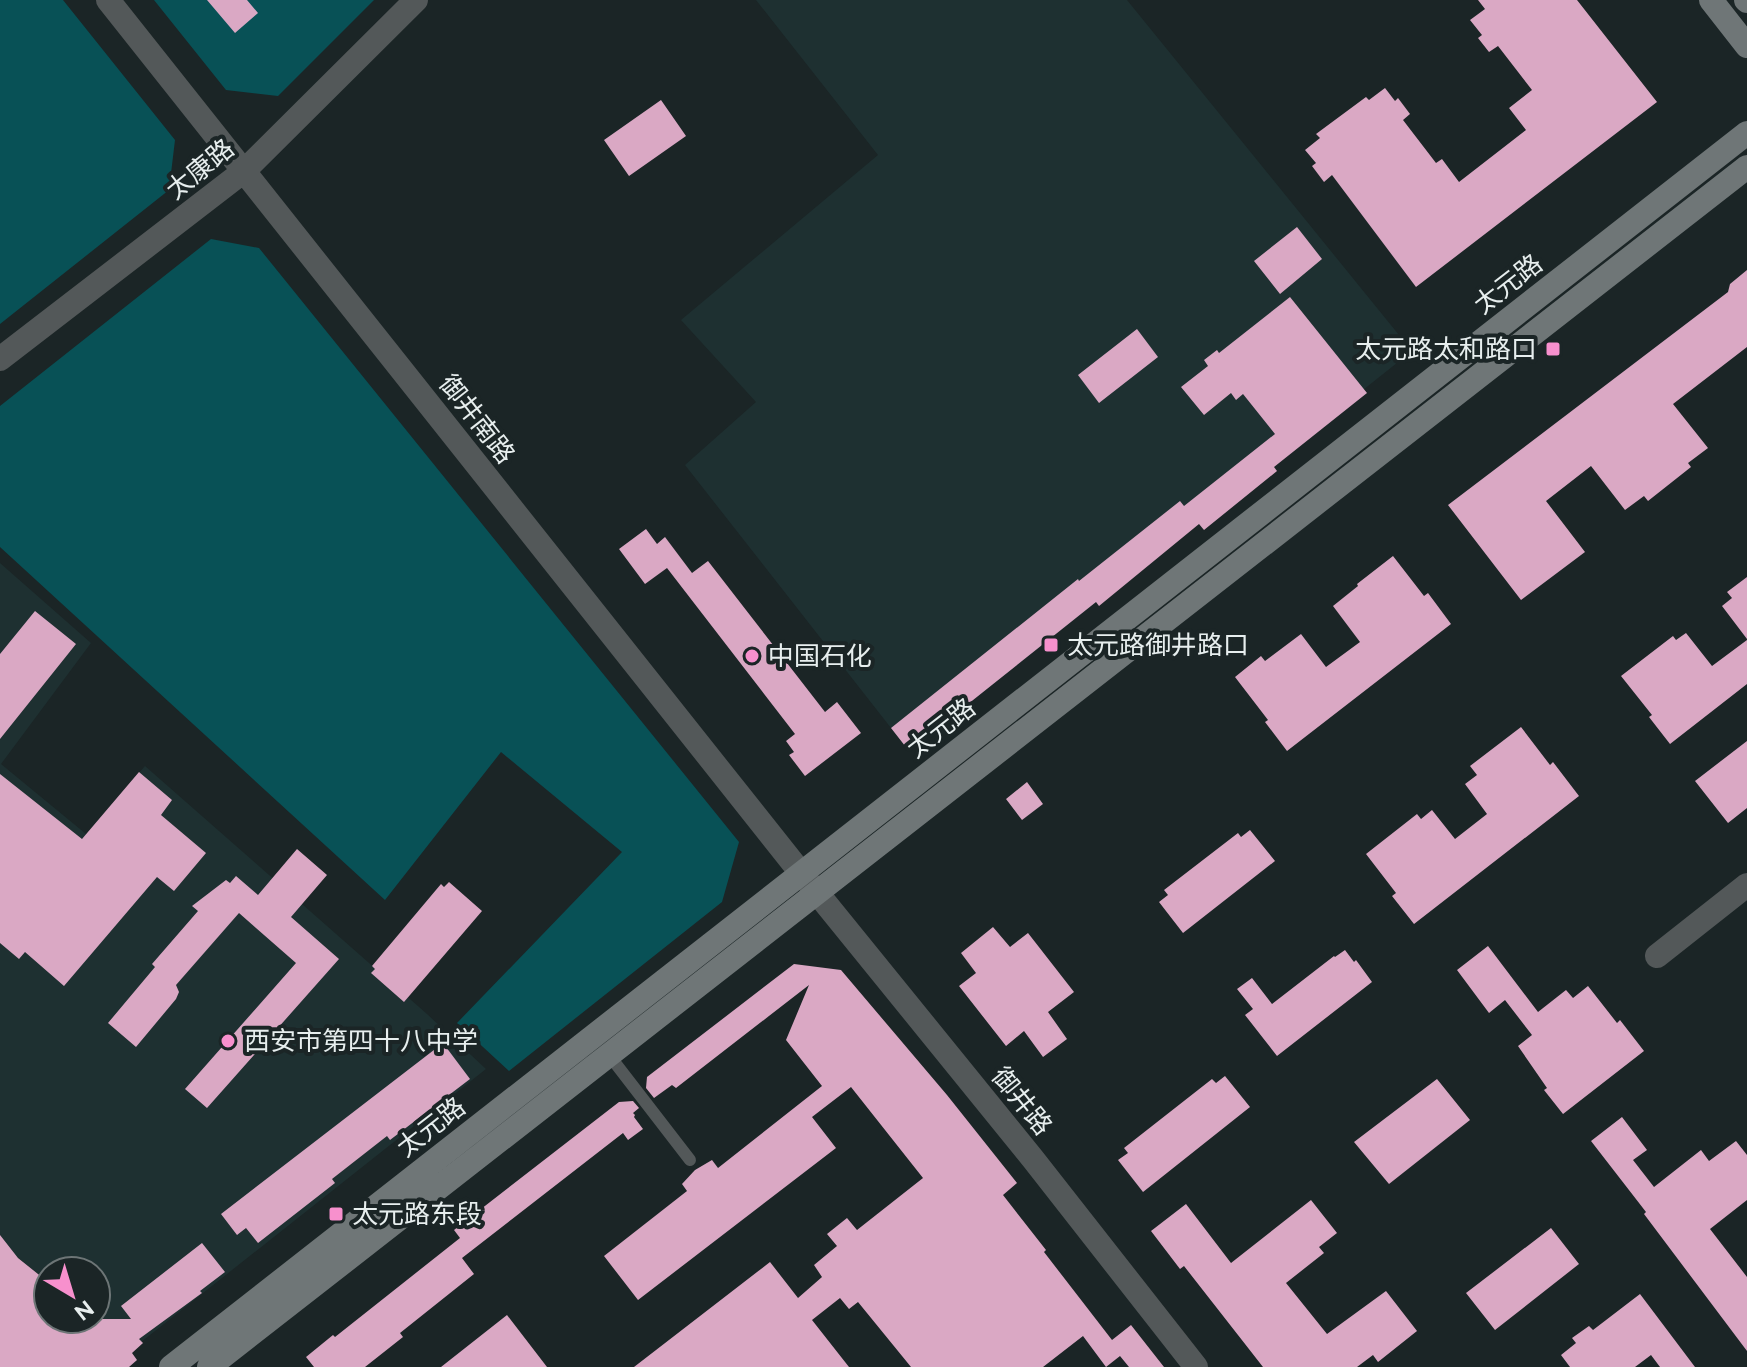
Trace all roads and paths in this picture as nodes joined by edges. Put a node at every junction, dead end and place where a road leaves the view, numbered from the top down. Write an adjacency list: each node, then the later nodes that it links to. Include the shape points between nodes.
1 (108, 0): 7 (street, 御井南路)
2 (416, 0): 7 (street, 太康路)
3 (1711, 0): 4 (main road)
4 (1747, 46)
5 (1747, 133): 9 (main road, 太元路)
6 (1747, 167): 11 (main road, 太元路)
7 (244, 171): 8 (street, 太康路); 9 (street, 御井南路)
8 (0, 359)
9 (801, 873): 11 (street, 御井路); 15 (main road, 太元路)
10 (1747, 885): 12 (street)
11 (817, 892): 13 (main road, 太元路); 17 (street, 御井路)
12 (1657, 956)
13 (609, 1055): 14 (lane); 16 (main road, 太元路)
14 (690, 1160)
15 (171, 1367)
16 (209, 1367)
17 (1196, 1367)

